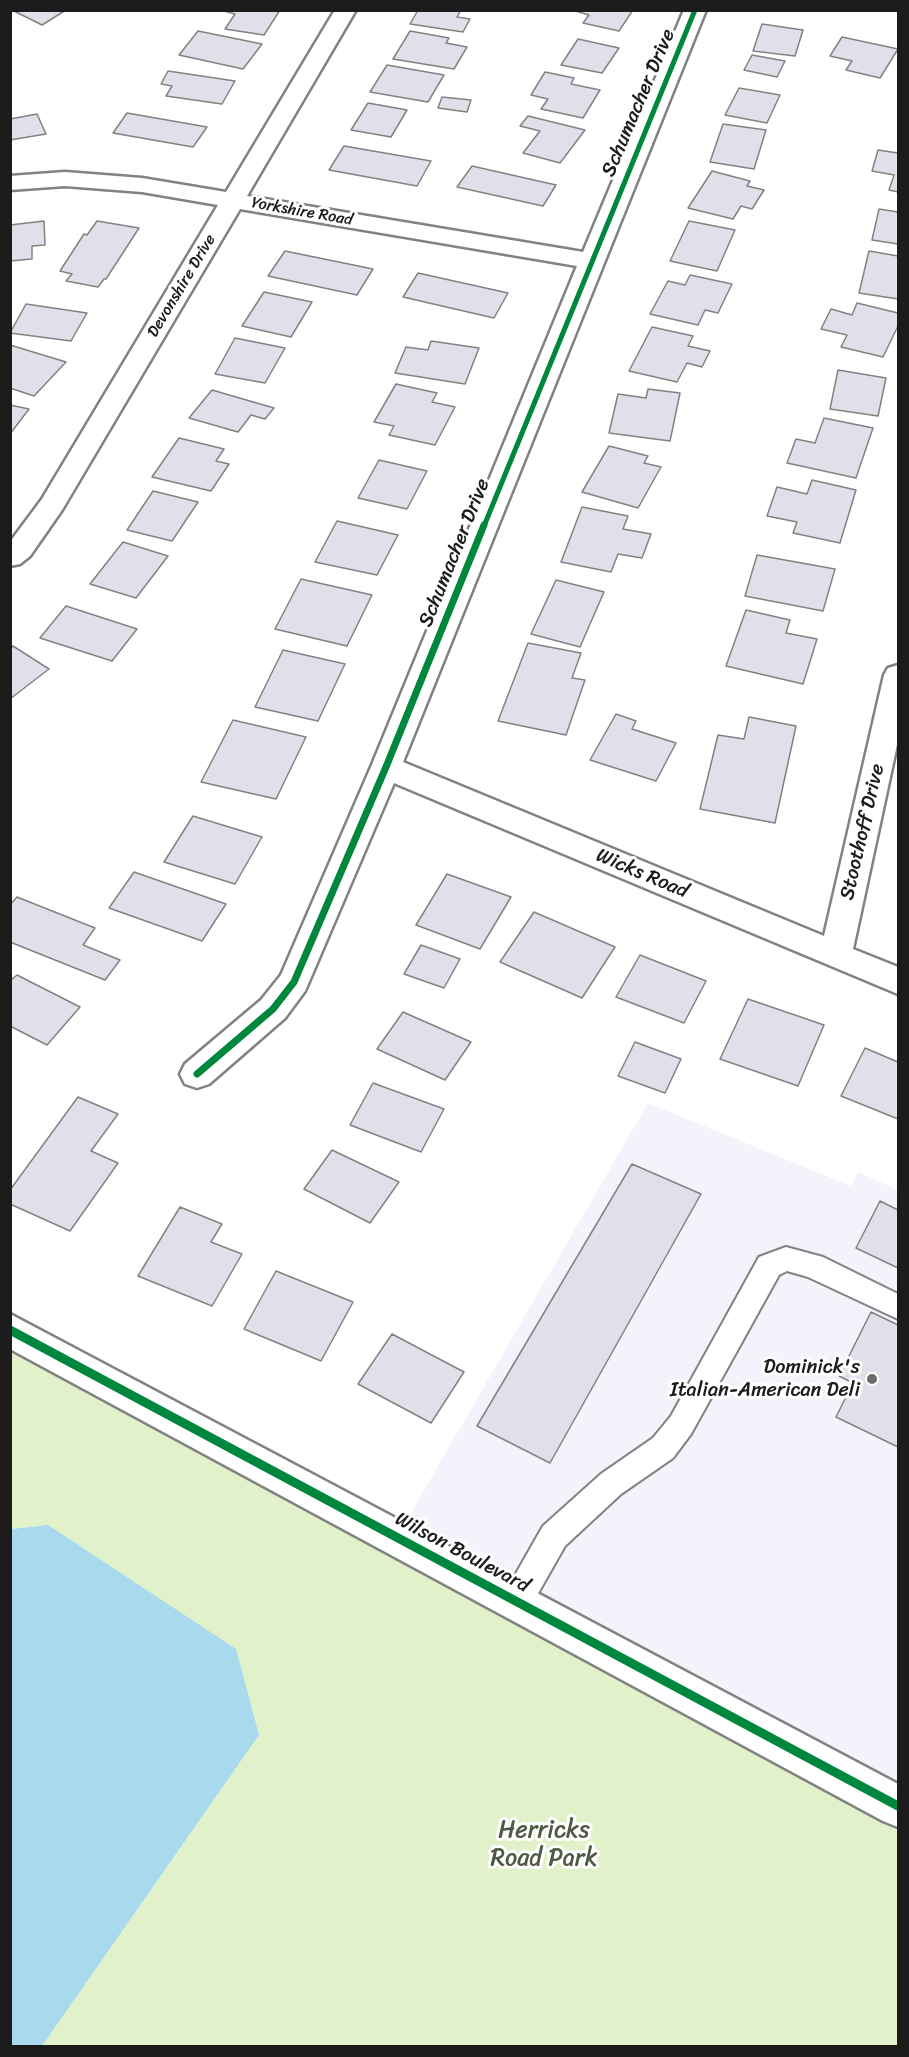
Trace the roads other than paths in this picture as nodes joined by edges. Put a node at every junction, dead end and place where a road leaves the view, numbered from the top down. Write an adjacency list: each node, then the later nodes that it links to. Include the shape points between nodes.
1 (346, 10): 4 (street, Devonshire Drive)
2 (696, 10): 5 (street, Schumacher Drive)
3 (10, 183): 4 (street, Yorkshire Road, via 65,179 142,185)
4 (233, 200): 5 (street, Yorkshire Road); 6 (street, Devonshire Drive, via 52,504)
5 (591, 261): 8 (street, Schumacher Drive)
6 (10, 557)
7 (898, 675): 9 (street, Stoothoff Drive)
8 (386, 767): 9 (street, Wicks Road); 11 (street, Schumacher Drive, via 294,982 273,1010)
9 (836, 954): 10 (street, Wicks Road)
10 (898, 981)
11 (197, 1074)
12 (898, 1306): 14 (lane, via 813,1266 786,1258 769,1266 681,1425 663,1448 611,1484 554,1536)
13 (10, 1330): 14 (street, Wilson Boulevard)
14 (517, 1601): 15 (street, Wilson Boulevard)
15 (898, 1806)

